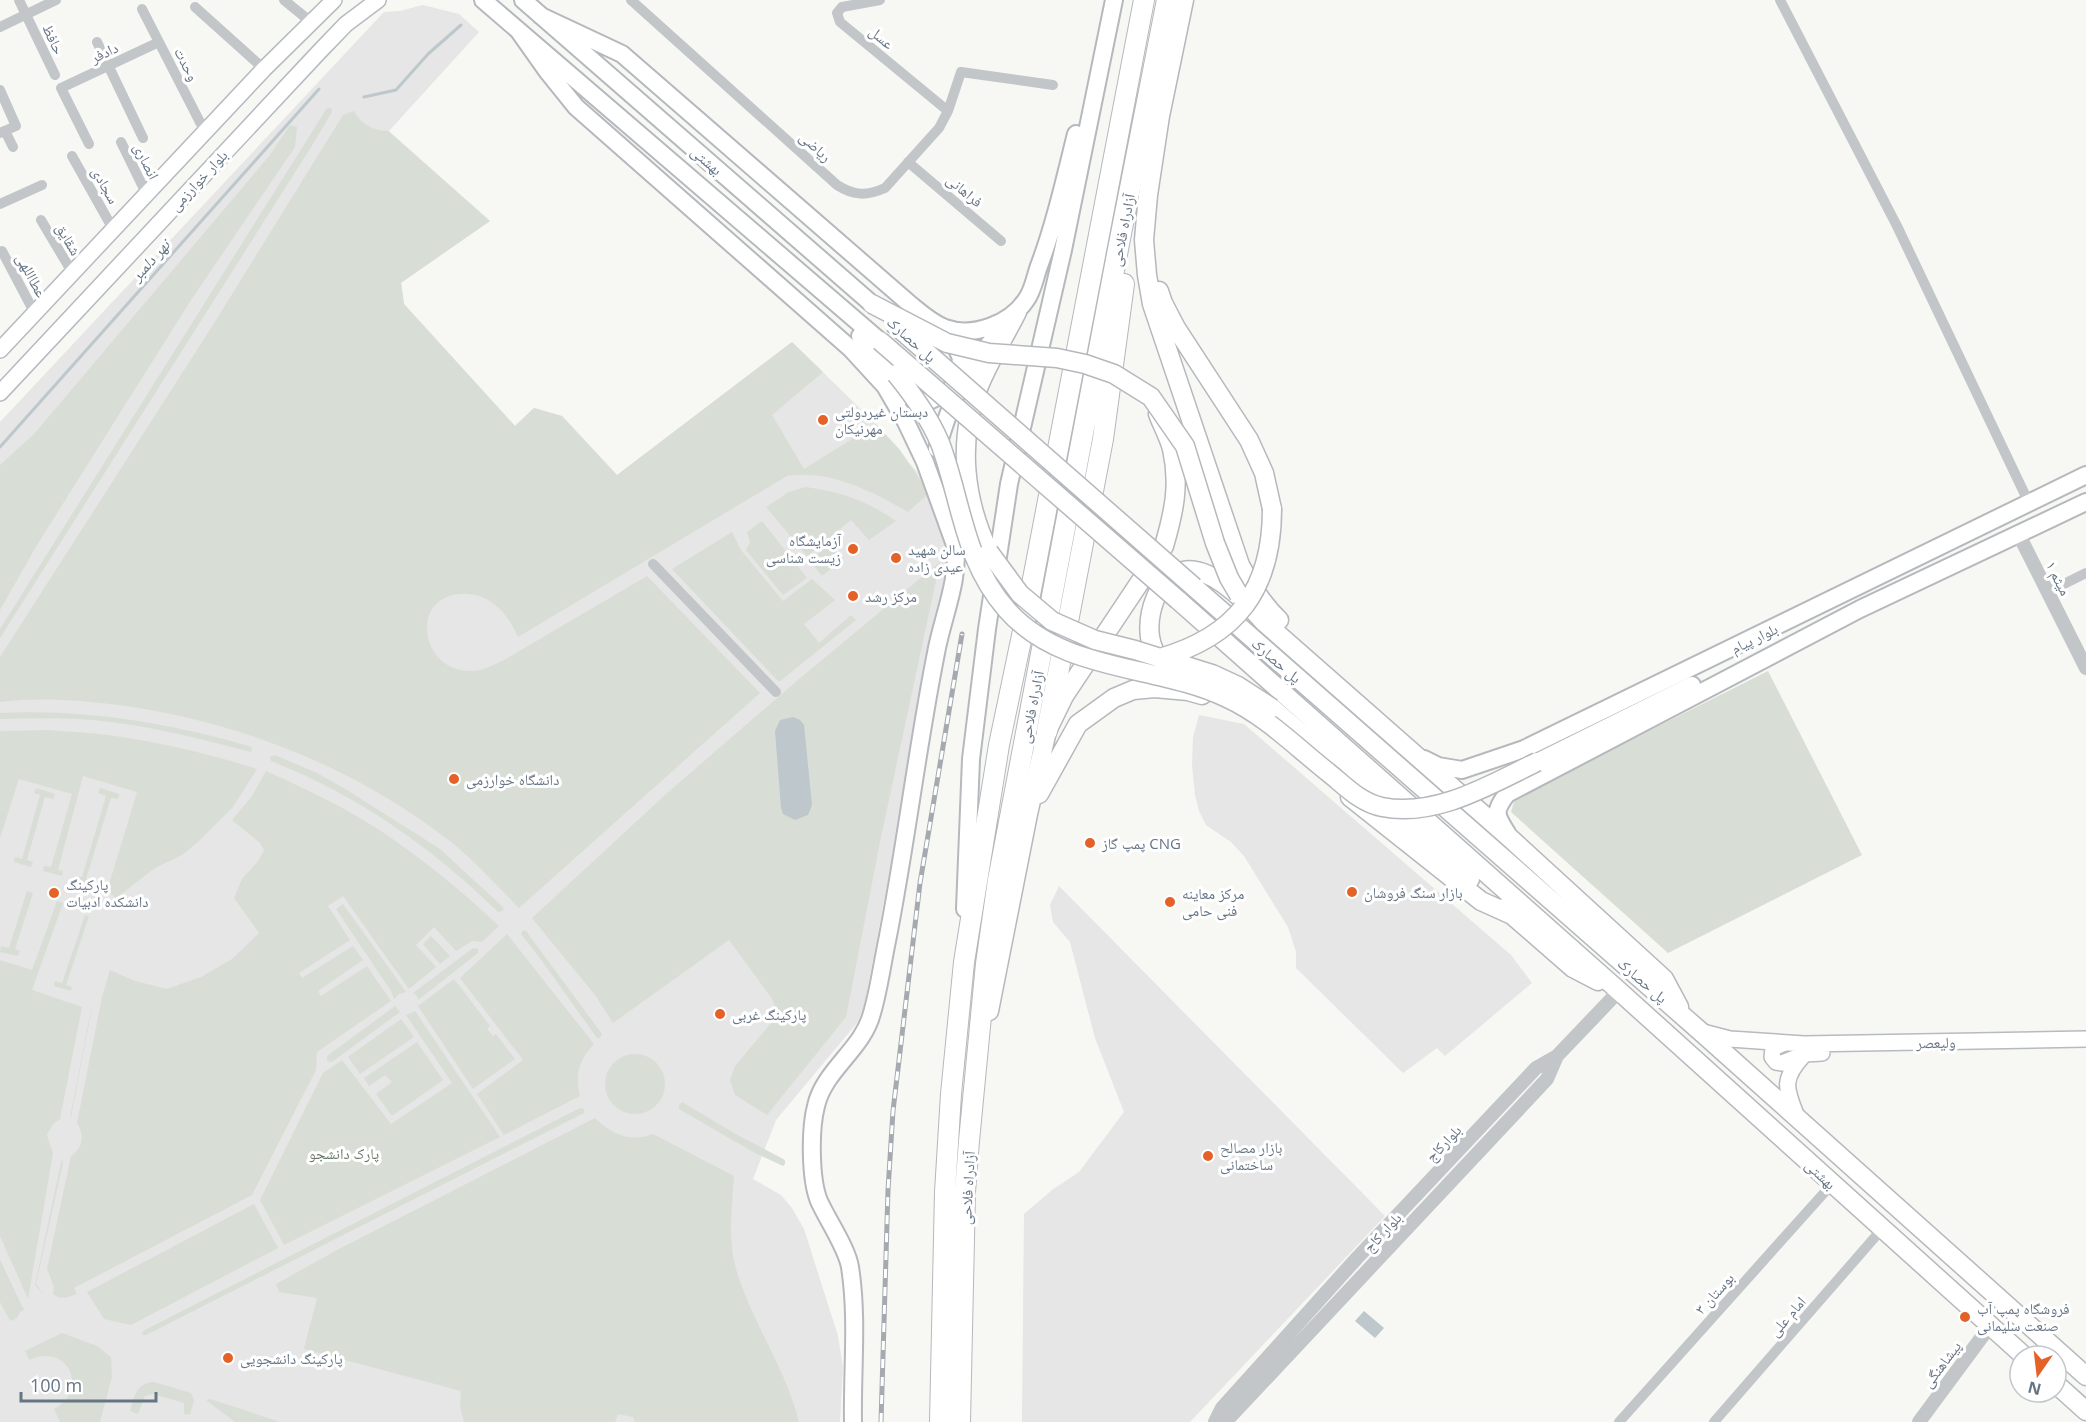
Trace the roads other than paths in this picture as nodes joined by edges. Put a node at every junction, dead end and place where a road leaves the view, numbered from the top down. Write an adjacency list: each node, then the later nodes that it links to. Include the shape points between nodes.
1 (19, 0): 17 (street, حافظ)
2 (56, 0): 17 (street)
3 (285, 0): 19 (street)
4 (334, 0): 19 (main road, بلوار خوارزمی)
5 (378, 0): 57 (main road, بلوار خوارزمی, via 346,24 320,51)
6 (483, 0): 21 (main road)
7 (523, 0): 18 (main road)
8 (631, 0): 39 (street, ریاضی, via 848,192 861,195 885,188)
9 (880, 0): 31 (street, عسل, via 842,7 837,13 840,22)
10 (1114, 0): 29 (main road)
11 (1144, 0): 81 (highway, آزادراه فلاحی, via 999,745)
12 (1167, 0): 26 (highway, آزادراه فلاحی)
13 (1184, 0): 45 (highway, via 1160,116)
14 (1780, 0): 62 (street, via 1897,226)
15 (195, 8): 25 (street)
16 (142, 9): 23 (street, وحدت)
17 (27, 16): 20 (street); 27 (street, حافظ)
18 (541, 16): 50 (main road, بهشتى); 53 (main road, via 622,54 911,305)
19 (311, 22): 25 (main road, بلوار خوارزمی)
20 (0, 27)
21 (518, 30): 49 (main road, بهشتى); 56 (main road, via 576,107)
22 (98, 42): 24 (street)
23 (159, 42): 24 (street, دادفر); 33 (street, وحدت)
24 (109, 67): 34 (street); 36 (street, دادفر, via 61,88)
25 (264, 69): 33 (main road, بلوار خوارزمی)
26 (1153, 72): 73 (highway, via 1149,137 1103,439); 90 (highway, آزادراه فلاحی, via 998,880)
27 (55, 75)
28 (1053, 85): 31 (street, ریاضی, via 961,72)
29 (1096, 87): 52 (main road, via 1080,118 1028,298); 81 (main road, via 1010,484 989,618 971,759)
30 (0, 90): 32 (street, via 16,126)
31 (948, 111): 39 (street, ریاضی, via 939,128)
32 (2, 132): 37 (street)
33 (206, 132): 41 (main road, بلوار خوارزمی)
34 (143, 138)
35 (121, 142): 41 (street, انصاری)
36 (89, 144)
37 (13, 147)
38 (72, 156): 44 (street, سجادی)
39 (908, 162): 46 (street, فراهانی)
40 (42, 185): 42 (street)
41 (146, 194): 44 (main road, بلوار خوارزمی)
42 (0, 204)
43 (41, 220): 48 (street, شقایق)
44 (113, 229): 48 (main road, بلوار خوارزمی)
45 (1144, 240): 68 (highway, via 1152,304 1240,565 1268,609 1297,639); 69 (highway, bridge, via 1163,303 1249,440 1264,473 1272,509 1272,533 1265,567 1254,593 1238,613 1205,639 1174,654)
46 (1001, 241)
47 (2, 251): 51 (street, عطااللهی)
48 (72, 272): 51 (main road, بلوار خوارزمی)
49 (825, 294): 54 (main road, بهشتى); 56 (main road)
50 (872, 304): 58 (highway, bridge, via 947,343 989,353 1085,364 1114,374); 83 (highway, پل حصارک, bridge)
51 (34, 312): 55 (main road, بلوار خوارزمی)
52 (1017, 312): 53 (main road, via 989,328); 60 (main road, via 973,362 955,394 937,448); 80 (highway, bridge, via 979,386 968,423 965,473 974,513 989,552 1020,594 1053,621 1095,640 1212,674 1272,708)
53 (947, 329): 56 (main road, via 961,358 959,374 950,391 929,401 902,394)
54 (880, 341): 82 (highway, پل حصارک, bridge)
55 (0, 350)
56 (890, 380): 60 (main road); 69 (highway, bridge, via 922,407 932,424 970,547 992,590 1035,634 1064,650)
57 (0, 393)
58 (1151, 397): 67 (highway, bridge, via 1185,446 1215,543); 73 (highway, via 1172,447 1176,476 1175,504 1164,546 1064,696)
59 (2086, 475): 62 (main road, بلوار پیام)
60 (932, 483): 100 (main road, via 957,558 936,652 895,898 872,1015 863,1035 823,1088 814,1123 812,1154 818,1198 850,1264 855,1319)
61 (2086, 502): 63 (main road)
62 (2029, 503): 76 (main road, بلوار پیام)
63 (2019, 535): 66 (street, میثم ۱); 76 (main road, via 1860,609 1808,627)
64 (653, 564): 72 (street)
65 (2086, 573): 66 (street)
66 (2048, 592): 70 (street, میثم ۱)
67 (1239, 595): 68 (highway); 71 (highway, via 1210,577 1184,571 1159,590 1150,637 1168,674)
68 (1310, 662): 74 (highway)
69 (1110, 664): 76 (highway, bridge, via 1207,689 1242,705 1358,796 1381,807 1404,808 1446,801 1474,792)
70 (2086, 668)
71 (1188, 691): 78 (highway, via 1133,690 1114,698 1078,724); 80 (highway, via 1238,710 1481,902)
72 (776, 692)
73 (1047, 731): 78 (highway)
74 (1417, 755): 75 (main road, بلوار پیام, via 1452,770); 79 (highway)
75 (1486, 763): 76 (main road, بلوار پیام); 77 (main road, via 1506,773)
76 (1532, 763): 77 (main road, بلوار پیام)
77 (1507, 795): 79 (main road, via 1497,809 1497,816)
78 (1028, 814): 90 (highway)
79 (1511, 838): 83 (highway, via 1664,979)
80 (1512, 915): 82 (highway, via 1573,968)
81 (964, 962): 101 (highway, آزادراه فلاحی, via 945,1192)
82 (1619, 991): 89 (street); 92 (highway, بهشتی)
83 (1683, 1015): 84 (highway, بهشتی)
84 (1700, 1030): 86 (main road, ولیعصر, via 1730,1039); 91 (highway, بهشتی)
85 (2086, 1039): 86 (main road, ولیعصر)
86 (1785, 1043): 88 (main road, ولیعصر, via 1773,1048 1776,1062)
87 (2086, 1048): 88 (main road, ولیعصر)
88 (1805, 1054): 91 (main road, via 1787,1080)
89 (1557, 1056): 94 (street, بلوارکاج, via 1536,1068); 103 (street, بلوار کاج, via 1547,1079 1473,1160 1231,1416)
90 (974, 1086): 102 (highway, آزادراه فلاحی, via 965,1192)
91 (1797, 1117): 97 (highway, بهشتی)
92 (1832, 1184): 93 (highway, بهشتی); 104 (street, بوستان ۳)
93 (1882, 1229): 95 (highway, بهشتی); 105 (street, امام علی)
94 (1357, 1258): 103 (street, بلوار کاج, via 1222,1408)
95 (1990, 1326): 96 (highway, بهشتی); 106 (street, پیشاهنگی)
96 (2010, 1344)
97 (2086, 1376)
98 (2068, 1395): 99 (highway)
99 (2086, 1411)
100 (853, 1422)
101 (940, 1422)
102 (960, 1422)
103 (1217, 1422)
104 (1619, 1422)
105 (1714, 1422)
106 (1919, 1422)

